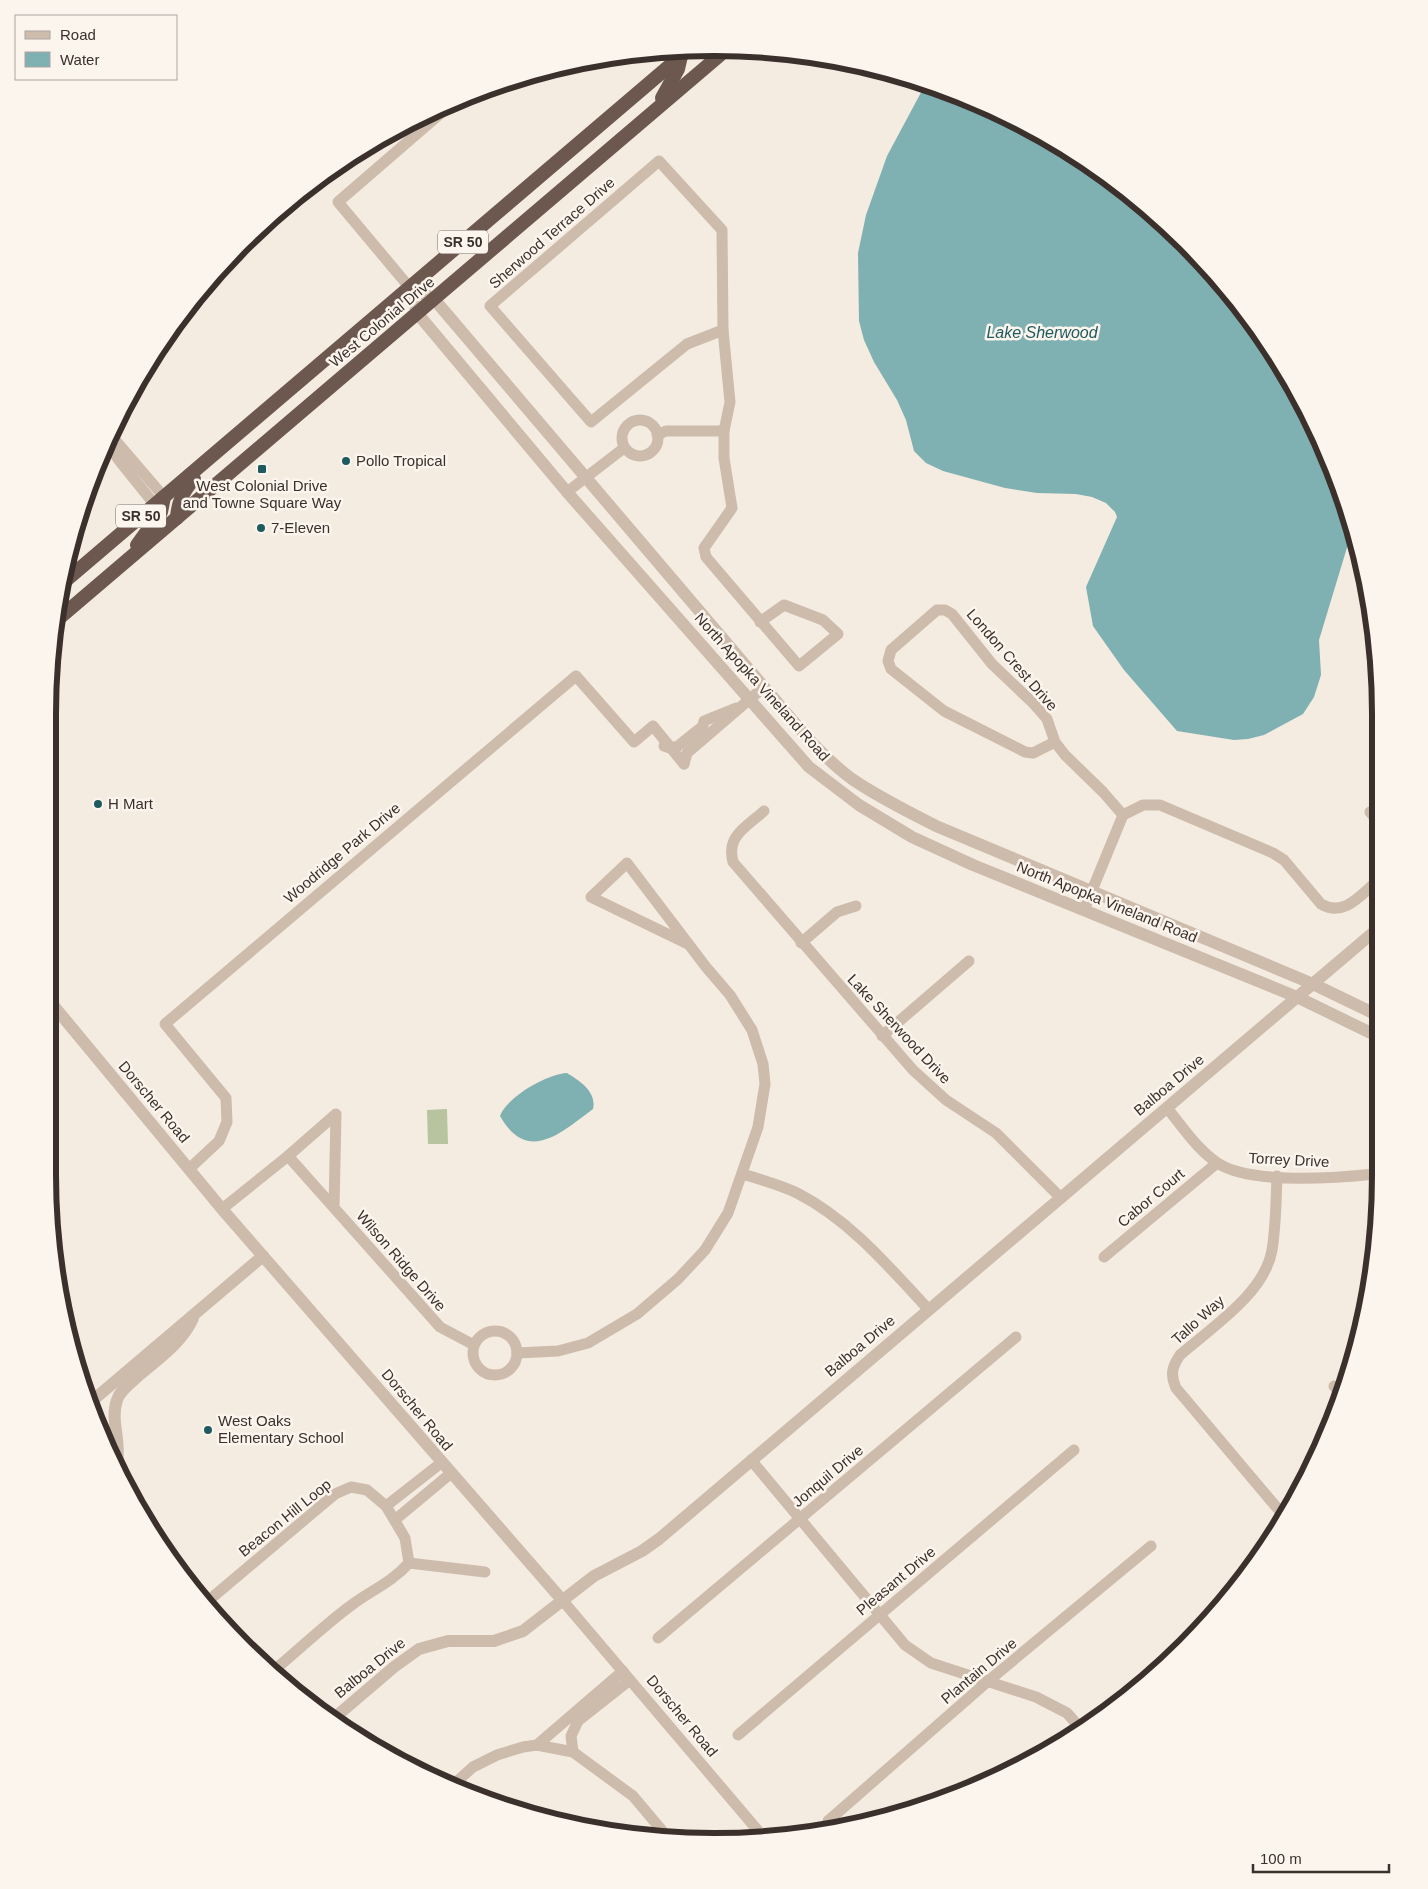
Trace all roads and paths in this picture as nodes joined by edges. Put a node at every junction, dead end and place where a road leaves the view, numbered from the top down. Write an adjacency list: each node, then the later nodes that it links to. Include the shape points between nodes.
1 (719, 56): 4 (highway, West Colonial Drive / SR 50)
2 (675, 58): 6 (highway, West Colonial Drive / SR 50)
3 (680, 58): 4 (highway, via 671,84)
4 (653, 112): 7 (highway, West Colonial Drive / SR 50)
5 (434, 119): 6 (street, via 338,202)
6 (410, 288): 7 (street); 8 (street); 17 (highway, West Colonial Drive / SR 50)
7 (434, 299): 8 (highway, West Colonial Drive / SR 50); 18 (street, North Apopka Vineland Road)
8 (417, 313): 19 (street, North Apopka Vineland Road); 21 (highway, West Colonial Drive / SR 50)
9 (723, 330): 9 (street, Sherwood Terrace Drive, via 722,230 659,161 490,306 591,422 687,344); 12 (street, Sherwood Terrace Drive, via 730,402)
10 (650, 424): 11 (street, via 689,423); 13 (street); 15 (street, via 638,420 627,425 622,436)
11 (699, 430): 12 (street); 13 (street)
12 (724, 431): 25 (street, Sherwood Terrace Drive, via 724,458 732,508 704,548 706,558)
13 (657, 434): 15 (street, via 655,447 646,455 634,455)
14 (116, 441): 20 (street)
15 (624, 448): 18 (street)
16 (112, 449): 20 (street)
17 (219, 450): 20 (highway, West Colonial Drive / SR 50); 21 (highway, via 184,491)
18 (585, 478): 19 (street); 26 (street, North Apopka Vineland Road)
19 (567, 492): 27 (street, North Apopka Vineland Road)
20 (160, 501): 22 (highway, via 161,512 156,520); 23 (highway, West Colonial Drive / SR 50)
21 (177, 518): 22 (highway, West Colonial Drive / SR 50)
22 (117, 569): 24 (highway, West Colonial Drive / SR 50)
23 (71, 576)
24 (64, 614)
25 (760, 622): 25 (street, Sherwood Terrace Drive, via 784,605 823,620 838,634 799,666)
26 (764, 687): 27 (street, Woodridge Park Drive); 34 (street, North Apopka Vineland Road, via 820,750 851,778 936,826)
27 (749, 699): 28 (street, Woodridge Park Drive); 36 (street, North Apopka Vineland Road, via 809,767 859,806 912,837)
28 (736, 708): 30 (street, Woodridge Park Drive, via 709,718 678,746); 30 (street, Woodridge Park Drive, via 730,718 687,753 684,764)
29 (1055, 742): 29 (street, London Crest Drive, via 1047,719 1033,702 992,664 952,614 945,610 937,610 891,650 888,660 891,669 944,711 1025,752 1033,753); 32 (street, London Crest Drive, via 1078,771)
30 (670, 748): 50 (street, Woodridge Park Drive, via 660,743 651,728 634,742 576,676 165,1024 226,1098 227,1122 218,1141)
31 (764, 811): 38 (street, Lake Sherwood Drive, via 732,839 730,852 733,862)
32 (1123, 815): 33 (street, via 1143,805 1160,805 1273,852 1328,908 1337,910 1350,905); 34 (street)
33 (1372, 886)
34 (1090, 892): 36 (street); 41 (street, North Apopka Vineland Road)
35 (856, 906): 38 (street, via 837,912)
36 (1084, 910): 42 (street, North Apopka Vineland Road)
37 (1372, 935): 41 (street, Balboa Drive)
38 (801, 943): 46 (street, Lake Sherwood Drive)
39 (688, 944): 39 (street, via 627,864 591,897 635,918); 51 (street, via 730,995 752,1030 763,1064 765,1084 758,1128)
40 (969, 961): 46 (street)
41 (1313, 984): 42 (street, Balboa Drive); 44 (street, North Apopka Vineland Road)
42 (1297, 997): 45 (street, North Apopka Vineland Road); 47 (street, Balboa Drive)
43 (56, 1010): 50 (street, Dorscher Road)
44 (1372, 1013)
45 (1372, 1034)
46 (882, 1036): 54 (street, Lake Sherwood Drive, via 946,1100 1002,1138)
47 (1167, 1108): 49 (street, Torrey Drive, via 1199,1147); 54 (street, Balboa Drive)
48 (288, 1156): 55 (street, Wilson Ridge Drive); 55 (street, Wilson Ridge Drive, via 336,1114); 56 (street, Wilson Ridge Drive)
49 (1217, 1163): 53 (street, Torrey Drive, via 1245,1174); 58 (street, Cabor Court)
50 (189, 1169): 56 (street, Dorscher Road)
51 (743, 1174): 59 (street, via 796,1192 827,1210 866,1243); 63 (street, via 728,1213 705,1250 678,1279 637,1314 588,1342 558,1351)
52 (1372, 1174): 53 (street, Torrey Drive, via 1340,1178)
53 (1277, 1176): 73 (street, Tallo Way, via 1272,1250 1265,1271 1253,1290 1180,1355 1173,1366 1172,1378 1176,1388)
54 (1061, 1198): 59 (street, Balboa Drive)
55 (334, 1208): 62 (street, Wilson Ridge Drive, via 440,1328)
56 (222, 1209): 57 (street, Dorscher Road)
57 (263, 1256): 60 (street); 70 (street, Dorscher Road)
58 (1104, 1256)
59 (929, 1310): 69 (street, Balboa Drive)
60 (195, 1314): 66 (street); 68 (street, via 182,1337 117,1398 114,1409 119,1437)
61 (1016, 1337): 75 (street, Jonquil Drive)
62 (474, 1345): 63 (street, via 485,1333 500,1331 512,1338); 63 (street, via 472,1353 477,1366 482,1372 492,1375 507,1372 513,1366)
63 (517, 1353)
64 (1334, 1386): 65 (street)
65 (1336, 1389)
66 (95, 1398)
67 (1074, 1450): 81 (street, Pleasant Drive)
68 (118, 1452)
69 (750, 1460): 75 (street); 80 (street, Balboa Drive, via 659,1539 596,1574)
70 (441, 1463): 71 (street, Dorscher Road); 72 (street)
71 (450, 1474): 74 (street); 80 (street, Dorscher Road)
72 (386, 1506): 74 (street, Beacon Hill Loop); 79 (street, Beacon Hill Loop, via 366,1490 351,1487 335,1494)
73 (1280, 1511)
74 (396, 1519): 77 (street, Beacon Hill Loop, via 405,1538)
75 (800, 1519): 81 (street); 82 (street, Jonquil Drive)
76 (1152, 1546): 85 (street, Plantain Drive)
77 (409, 1563): 78 (street); 83 (street, via 400,1574 353,1604)
78 (485, 1572)
79 (211, 1599)
80 (563, 1601): 84 (street, Dorscher Road); 86 (street, Balboa Drive, via 508,1638 448,1641 419,1649)
81 (880, 1615): 85 (street, via 905,1645 931,1664); 88 (street, Pleasant Drive)
82 (658, 1638)
83 (277, 1667)
84 (626, 1676): 89 (street); 90 (street, via 578,1721 571,1736); 94 (street, Dorscher Road)
85 (987, 1682): 87 (street, via 1036,1698 1067,1713); 92 (street, Plantain Drive)
86 (338, 1714)
87 (1076, 1724)
88 (738, 1735)
89 (537, 1745): 90 (street); 91 (street, via 497,1755)
90 (573, 1752): 93 (street, via 633,1796)
91 (458, 1781)
92 (828, 1820)
93 (662, 1830)
94 (758, 1831)

